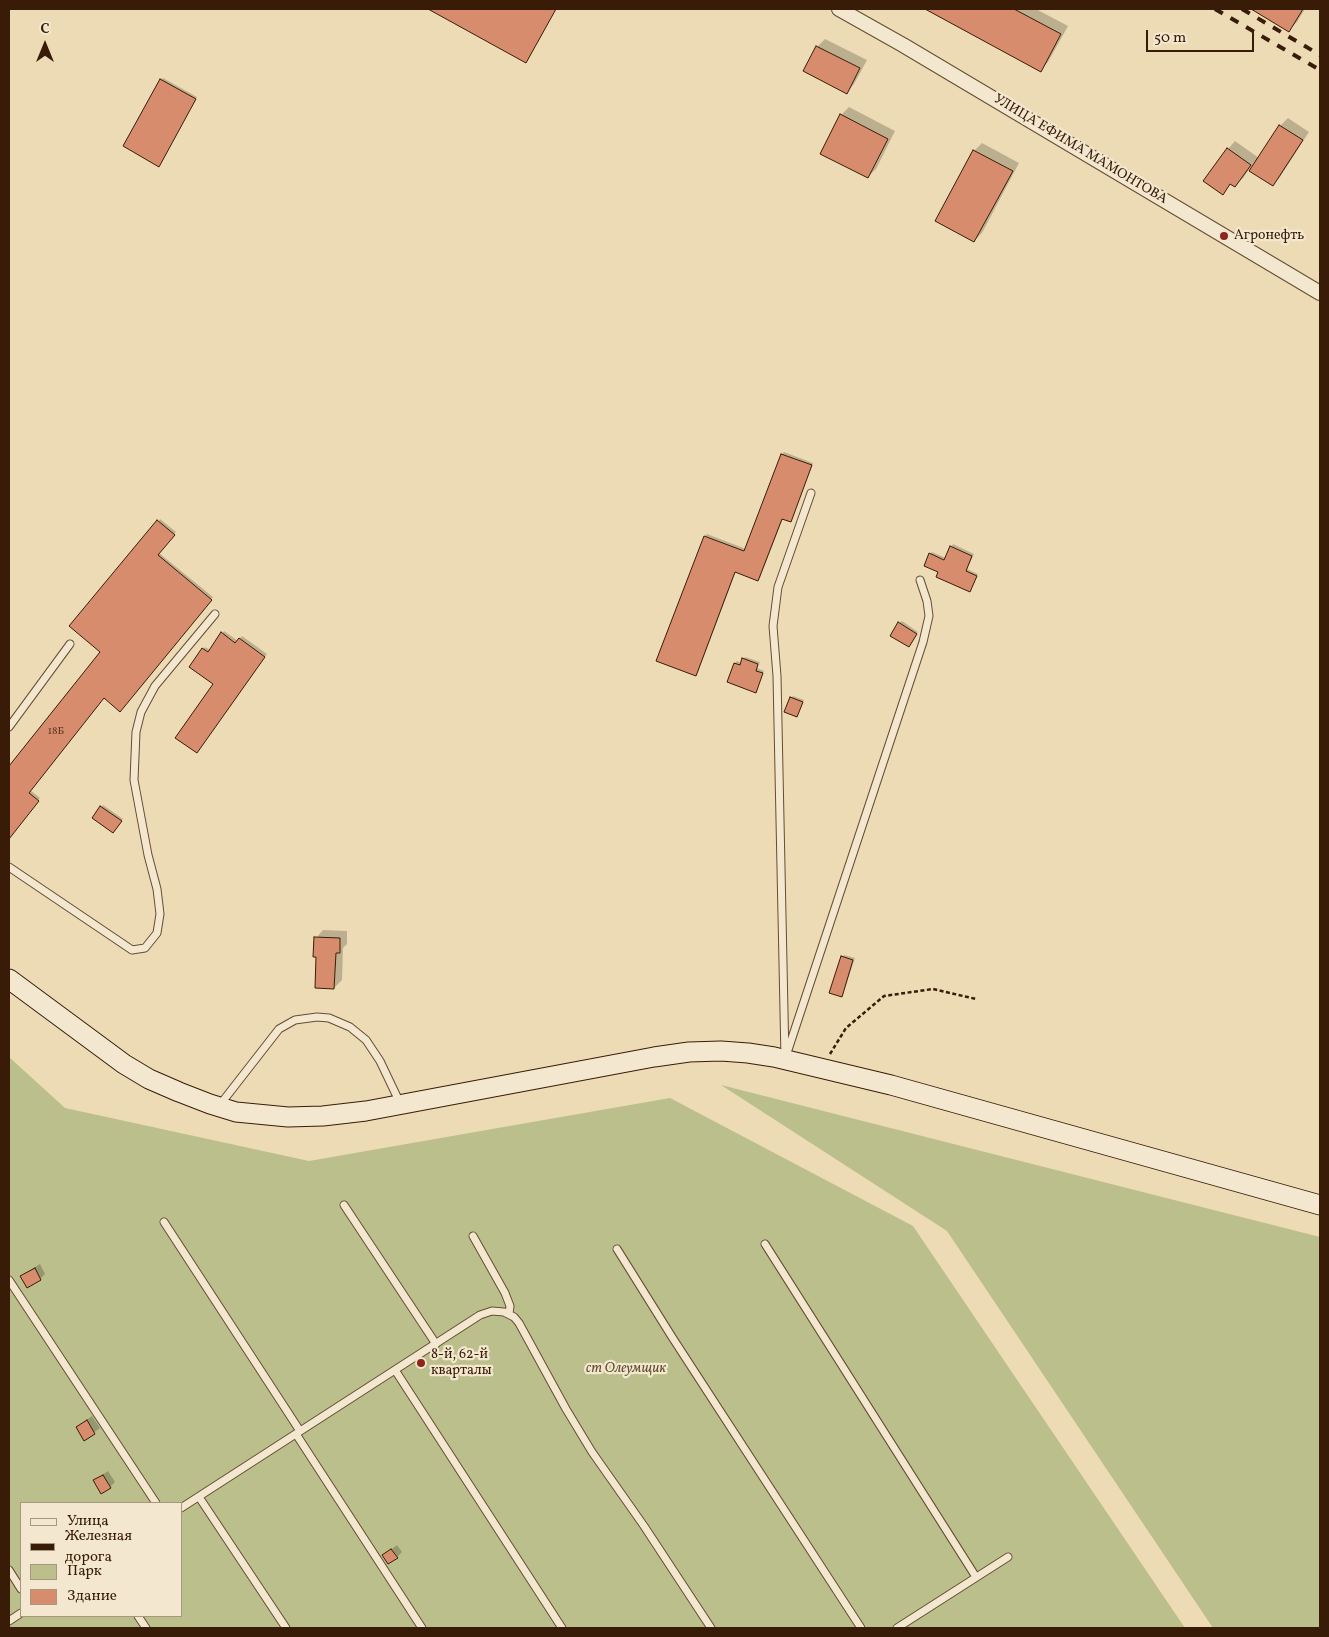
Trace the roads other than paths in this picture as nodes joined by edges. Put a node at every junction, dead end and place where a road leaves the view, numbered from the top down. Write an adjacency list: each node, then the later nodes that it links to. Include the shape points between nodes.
1 (839, 9): 2 (street, УЛИЦА ЕФИМА МАМОНТОВА)
2 (1320, 293)
3 (811, 493): 10 (lane, via 778,588 773,626 777,676)
4 (920, 580): 10 (lane, via 929,616 923,642)
5 (215, 614): 8 (lane, via 155,686 141,712 136,732 134,780 157,889 158,933 145,948 132,950)
6 (70, 644): 7 (lane)
7 (9, 727)
8 (9, 867)
9 (9, 979): 12 (street, via 124,1064 179,1092)
10 (785, 1059): 11 (street, via 721,1051 689,1052); 14 (street, via 901,1088)
11 (401, 1105): 12 (street, via 332,1115 288,1117 236,1112); 12 (lane, via 384,1068 366,1040 350,1027 317,1016 295,1020 279,1029)
12 (219, 1106)
13 (344, 1205): 21 (lane)
14 (1320, 1205)
15 (164, 1222): 23 (lane)
16 (473, 1236): 20 (lane, via 505,1293)
17 (765, 1244): 29 (lane)
18 (617, 1249): 39 (lane)
19 (9, 1280): 25 (lane)
20 (510, 1314): 21 (lane, via 492,1312 480,1315); 38 (lane, via 519,1323 592,1452)
21 (436, 1344): 22 (lane)
22 (395, 1370): 23 (lane); 37 (lane)
23 (298, 1432): 24 (lane); 36 (lane)
24 (199, 1497): 26 (lane); 35 (lane)
25 (155, 1502)
26 (182, 1507)
27 (1008, 1557): 29 (lane)
28 (9, 1570): 30 (lane)
29 (976, 1577): 40 (lane)
30 (20, 1587)
31 (20, 1614): 33 (lane)
32 (139, 1617): 34 (lane)
33 (9, 1621)
34 (146, 1628)
35 (286, 1628)
36 (422, 1628)
37 (562, 1628)
38 (711, 1628)
39 (861, 1628)
40 (897, 1628)

